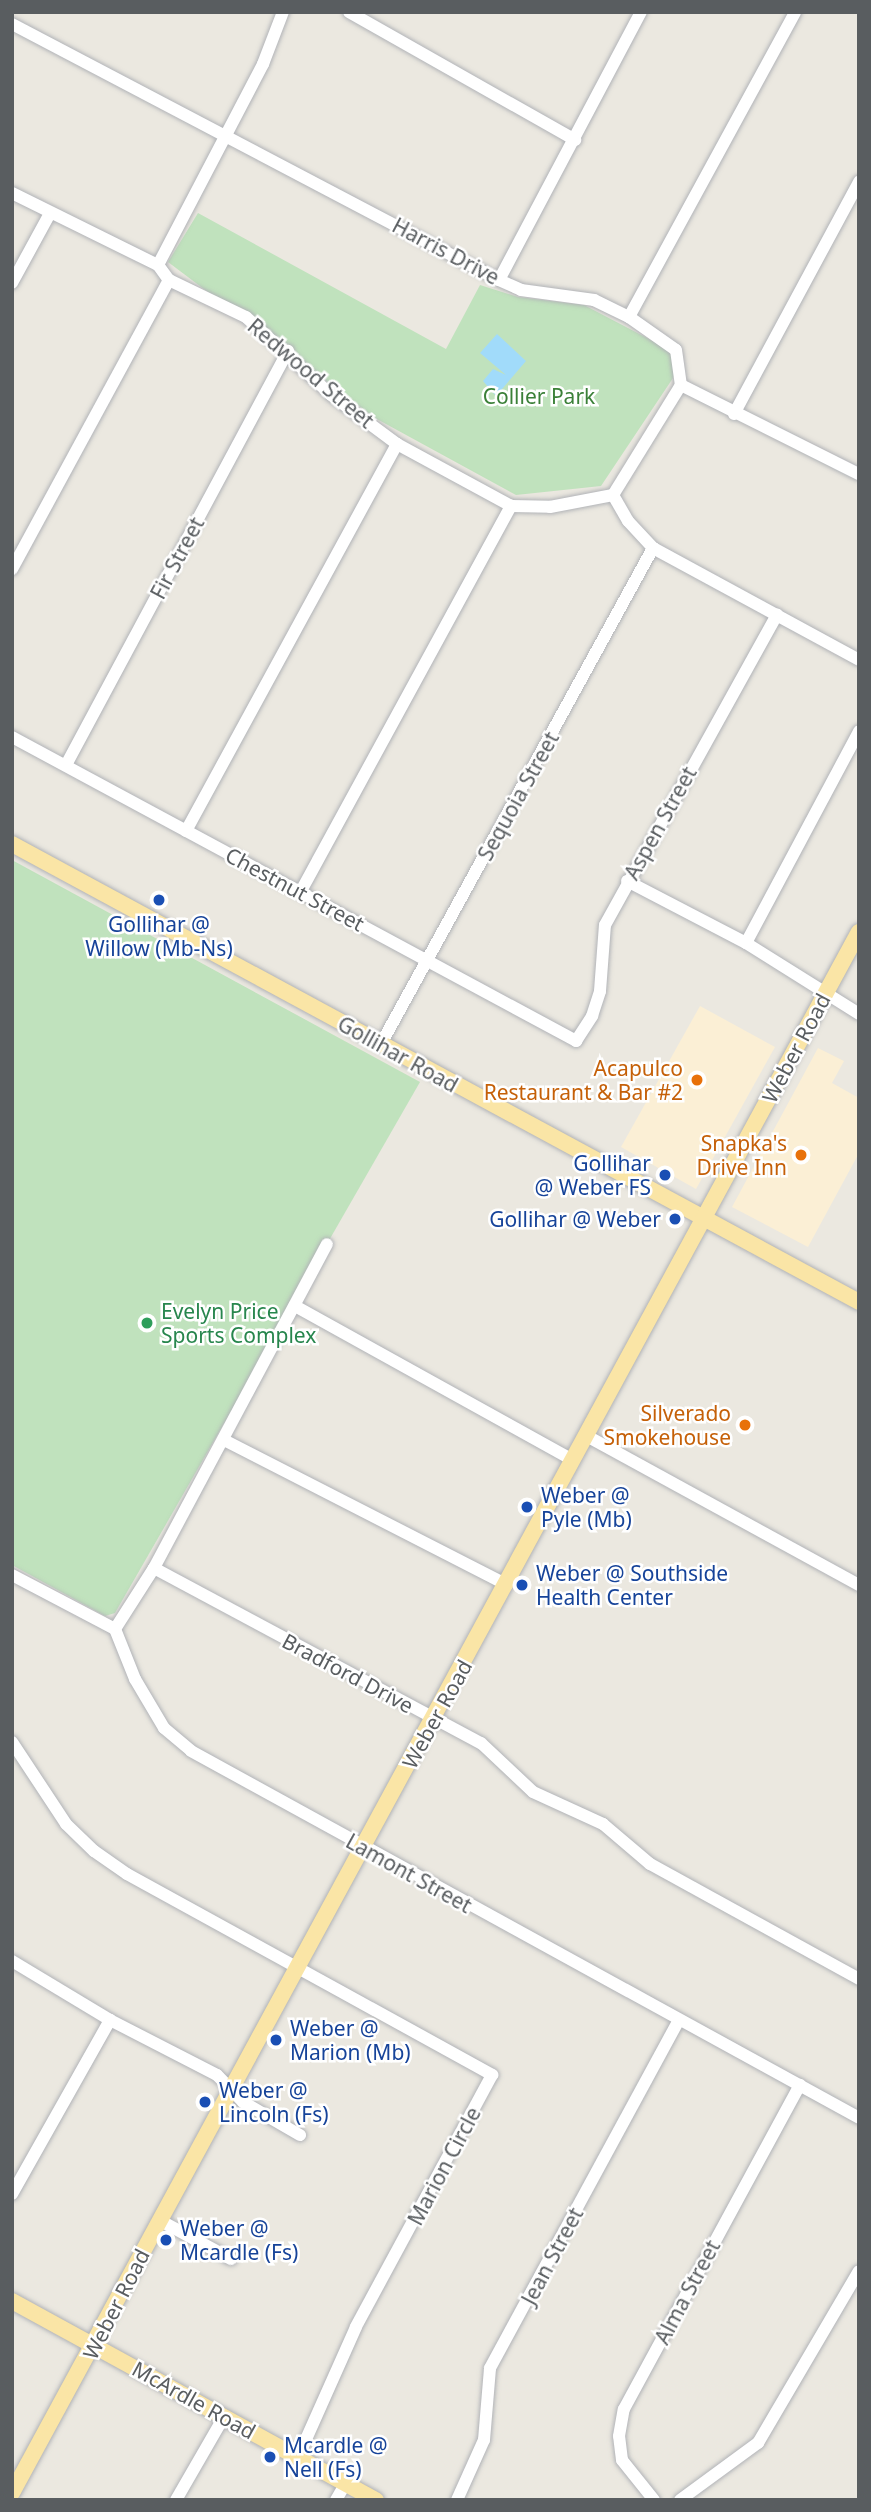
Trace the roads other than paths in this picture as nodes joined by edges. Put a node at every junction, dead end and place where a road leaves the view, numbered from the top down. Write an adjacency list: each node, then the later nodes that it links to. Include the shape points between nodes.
1 (283, 12): 6 (street, via 263,64)
2 (349, 12): 7 (street)
3 (641, 12): 7 (street)
4 (795, 12): 15 (street)
5 (12, 24): 6 (street, Harris Drive)
6 (226, 134): 11 (street); 13 (street, Harris Drive)
7 (575, 140): 13 (street)
8 (859, 182): 18 (street)
9 (12, 193): 10 (street, Redwood Street)
10 (49, 215): 11 (street, Redwood Street); 14 (street)
11 (158, 265): 12 (street, Redwood Street)
12 (169, 279): 16 (street, Redwood Street, via 246,317); 24 (street)
13 (499, 280): 15 (street, Harris Drive, via 521,290 594,300)
14 (12, 283)
15 (629, 317): 17 (street, Harris Drive, via 676,350)
16 (288, 351): 19 (street, Redwood Street, via 331,395); 29 (street, Fir Street)
17 (681, 385): 18 (street); 21 (street)
18 (734, 414): 20 (street)
19 (397, 444): 22 (street, Redwood Street); 30 (street)
20 (858, 471)
21 (613, 495): 22 (street, Redwood Street, via 550,507); 23 (street, via 628,521)
22 (511, 506): 33 (street)
23 (653, 548): 25 (street); 36 (street, Sequoia Street)
24 (12, 569)
25 (777, 615): 26 (street); 32 (street, Aspen Street)
26 (859, 660)
27 (859, 732): 35 (street)
28 (12, 737): 29 (street, Chestnut Street)
29 (65, 765): 30 (street, Chestnut Street)
30 (186, 831): 33 (street, Chestnut Street)
31 (12, 844): 40 (main road, Gollihar Road)
32 (627, 881): 35 (street); 39 (street, Aspen Street, via 605,925 600,991 592,1016)
33 (301, 891): 36 (street, Chestnut Street)
34 (859, 932): 37 (main road, Weber Road)
35 (746, 943): 37 (street)
36 (428, 961): 39 (street, Chestnut Street); 40 (street, Sequoia Street)
37 (824, 995): 38 (street); 41 (main road, Weber Road)
38 (859, 1014)
39 (576, 1041)
40 (381, 1044): 41 (main road, Gollihar Road)
41 (706, 1221): 43 (main road, Gollihar Road); 45 (main road, Weber Road)
42 (327, 1244): 44 (street)
43 (859, 1302)
44 (295, 1306): 46 (street); 47 (street)
45 (585, 1435): 47 (main road, Weber Road); 51 (street)
46 (224, 1440): 48 (street); 50 (street)
47 (571, 1459): 50 (main road, Weber Road)
48 (154, 1568): 52 (street); 53 (street, Bradford Drive)
49 (12, 1575): 52 (street)
50 (507, 1585): 53 (main road, Weber Road)
51 (859, 1585)
52 (115, 1629): 55 (street, Lamont Street, via 135,1679 163,1728 191,1751)
53 (434, 1720): 55 (main road, Weber Road); 58 (street, Bradford Drive, via 481,1743 533,1791 603,1824 650,1864)
54 (12, 1742): 57 (street, via 66,1824 94,1851)
55 (362, 1848): 57 (main road, Weber Road); 60 (street, Lamont Street)
56 (12, 1961): 59 (street)
57 (298, 1968): 62 (main road, Weber Road); 72 (street, Marion Circle, via 492,2075 356,2327)
58 (859, 1979)
59 (110, 2020): 62 (street, via 217,2075); 65 (street)
60 (678, 2022): 61 (street, Lamont Street); 78 (street, Jean Street, via 490,2368 484,2440)
61 (800, 2085): 63 (street, Lamont Street); 79 (street, Alma Street, via 624,2409 618,2436 622,2460)
62 (230, 2088): 64 (street, via 243,2102); 66 (main road, Weber Road)
63 (859, 2118)
64 (300, 2135)
65 (12, 2194)
66 (159, 2220): 67 (street); 70 (main road, Weber Road)
67 (231, 2259)
68 (859, 2271): 80 (street, via 758,2443)
69 (12, 2301): 70 (main road, McArdle Road)
70 (95, 2346): 71 (main road, McArdle Road); 74 (main road, Weber Road)
71 (224, 2417): 72 (main road, McArdle Road); 75 (street)
72 (298, 2457): 73 (main road, McArdle Road)
73 (346, 2483): 76 (street); 77 (main road, McArdle Road)
74 (12, 2493)
75 (176, 2500)
76 (336, 2500)
77 (376, 2500)
78 (457, 2500)
79 (654, 2500)
80 (680, 2500)

